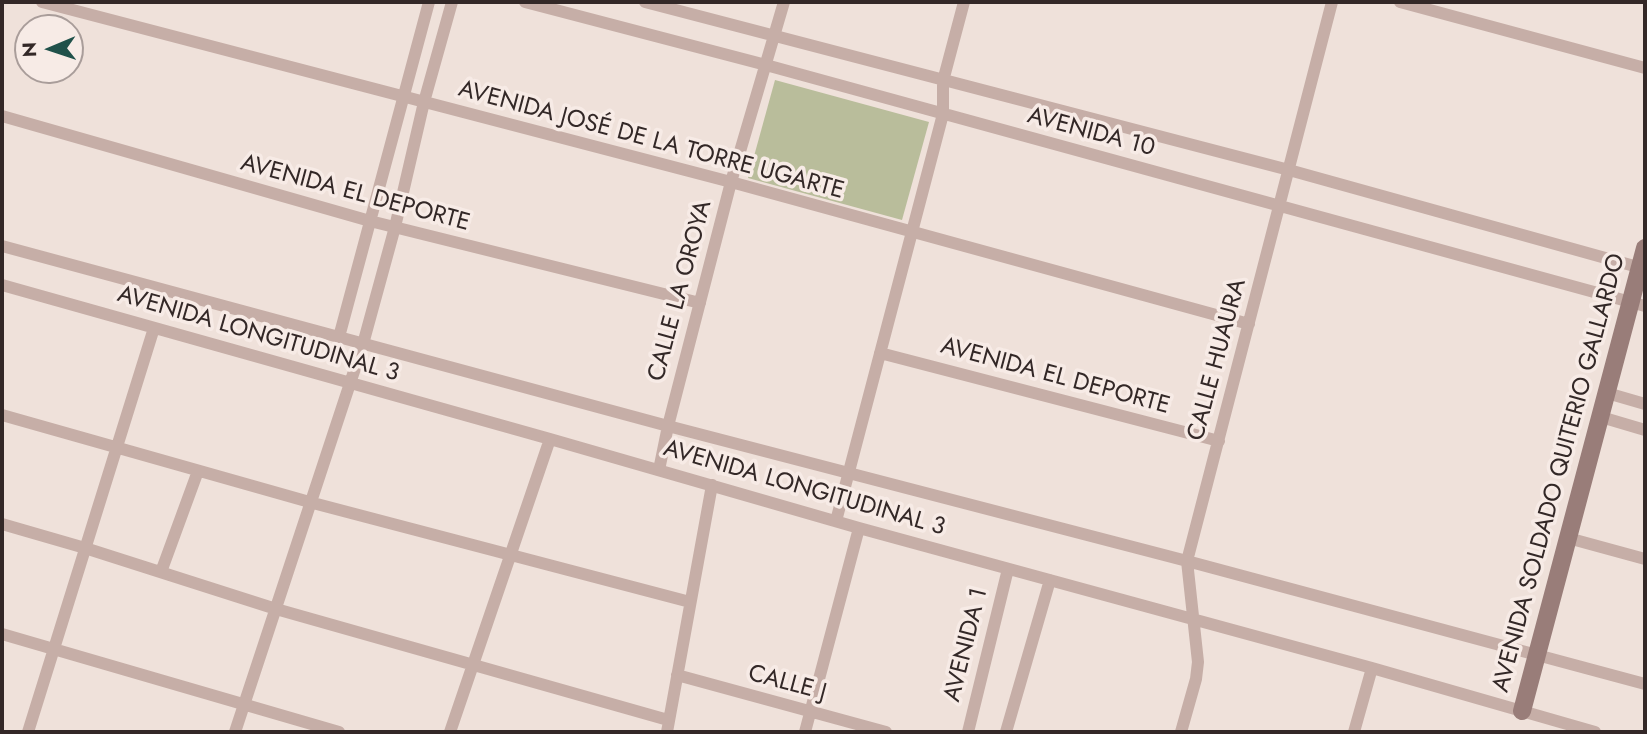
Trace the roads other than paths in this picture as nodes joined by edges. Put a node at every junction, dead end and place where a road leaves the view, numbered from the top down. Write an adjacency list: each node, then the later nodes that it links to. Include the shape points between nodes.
1 (42, 2): 14 (street, AVENIDA JOSÉ DE LA TORRE UGARTE)
2 (429, 2): 14 (street)
3 (452, 2): 15 (street)
4 (525, 2): 11 (street, AVENIDA 10)
5 (645, 2): 10 (street, AVENIDA 10)
6 (784, 2): 10 (street, CALLE LA OROYA)
7 (964, 2): 13 (street)
8 (1332, 2): 18 (street, CALLE HUAURA)
9 (1400, 2): 12 (street)
10 (774, 36): 11 (street, CALLE LA OROYA); 13 (street, AVENIDA 10)
11 (766, 65): 16 (street, AVENIDA 10); 19 (street, CALLE LA OROYA)
12 (1645, 68)
13 (943, 81): 16 (street); 18 (street, AVENIDA 10)
14 (403, 97): 15 (street, AVENIDA JOSÉ DE LA TORRE UGARTE); 21 (street)
15 (424, 102): 19 (street, AVENIDA JOSÉ DE LA TORRE UGARTE); 22 (street)
16 (943, 114): 20 (street, AVENIDA 10); 23 (street)
17 (2, 116): 21 (street, AVENIDA EL DEPORTE)
18 (1289, 170): 20 (street, CALLE HUAURA); 26 (street, AVENIDA 10)
19 (731, 182): 23 (street, AVENIDA JOSÉ DE LA TORRE UGARTE); 28 (street, CALLE LA OROYA)
20 (1279, 206): 29 (street, AVENIDA 10); 30 (street, CALLE HUAURA)
21 (370, 221): 22 (street, AVENIDA EL DEPORTE); 32 (street)
22 (395, 227): 28 (street, AVENIDA EL DEPORTE); 33 (street)
23 (912, 232): 30 (street, AVENIDA JOSÉ DE LA TORRE UGARTE); 34 (street)
24 (2, 246): 32 (street)
25 (1645, 248): 26 (street, AVENIDA SOLDADO QUITERIO GALLARDO)
26 (1643, 269): 29 (street, AVENIDA SOLDADO QUITERIO GALLARDO)
27 (2, 285): 31 (street, AVENIDA LONGITUDINAL 3)
28 (700, 303): 40 (street, CALLE LA OROYA)
29 (1638, 304): 36 (street, AVENIDA SOLDADO QUITERIO GALLARDO)
30 (1249, 324): 43 (street, CALLE HUAURA)
31 (153, 328): 35 (street, AVENIDA LONGITUDINAL 3); 44 (street)
32 (339, 337): 33 (street)
33 (363, 344): 35 (street); 40 (street)
34 (880, 353): 43 (street, AVENIDA EL DEPORTE); 47 (street)
35 (351, 383): 42 (street, AVENIDA LONGITUDINAL 3); 49 (street)
36 (1607, 393): 37 (street); 39 (street, AVENIDA SOLDADO QUITERIO GALLARDO)
37 (1645, 404)
38 (2, 415): 44 (street)
39 (1601, 416): 41 (street); 53 (street, AVENIDA SOLDADO QUITERIO GALLARDO)
40 (668, 426): 45 (street, CALLE LA OROYA); 47 (street)
41 (1645, 430)
42 (550, 439): 45 (street, AVENIDA LONGITUDINAL 3); 55 (street)
43 (1219, 441): 57 (street, CALLE HUAURA)
44 (116, 448): 46 (street); 54 (street)
45 (659, 470): 48 (street, AVENIDA LONGITUDINAL 3)
46 (198, 471): 49 (street); 59 (street)
47 (849, 472): 50 (street); 57 (street)
48 (712, 485): 50 (street, AVENIDA LONGITUDINAL 3); 61 (street)
49 (313, 503): 55 (street); 62 (street)
50 (836, 521): 52 (street, AVENIDA LONGITUDINAL 3)
51 (2, 524): 54 (street)
52 (859, 528): 58 (street, AVENIDA LONGITUDINAL 3); 73 (street)
53 (1568, 538): 56 (street); 66 (street, AVENIDA SOLDADO QUITERIO GALLARDO)
54 (85, 548): 59 (street); 65 (street)
55 (511, 555): 61 (street); 67 (street)
56 (1645, 559)
57 (1187, 561): 63 (street, CALLE HUAURA); 66 (street)
58 (1008, 569): 60 (street, AVENIDA LONGITUDINAL 3); 81 (street, AVENIDA 1)
59 (161, 572): 62 (street)
60 (1050, 580): 63 (street, AVENIDA LONGITUDINAL 3); 82 (street)
61 (690, 602): 69 (street)
62 (276, 609): 67 (street); 71 (street)
63 (1193, 619): 68 (street, AVENIDA LONGITUDINAL 3); 83 (street, CALLE HUAURA, via 1198,662)
64 (2, 634): 65 (street)
65 (54, 649): 71 (street); 75 (street)
66 (1537, 656): 70 (street); 72 (street, AVENIDA SOLDADO QUITERIO GALLARDO)
67 (473, 665): 74 (street); 78 (street)
68 (1372, 668): 72 (street, AVENIDA LONGITUDINAL 3); 84 (street)
69 (677, 675): 73 (street, CALLE J); 74 (street)
70 (1645, 684)
71 (244, 704): 76 (street); 77 (street)
72 (1522, 711): 85 (street, AVENIDA LONGITUDINAL 3)
73 (811, 712): 79 (street); 80 (street, CALLE J)
74 (668, 726)
75 (28, 732)
76 (235, 732)
77 (339, 732)
78 (450, 732)
79 (805, 732)
80 (886, 732)
81 (968, 732)
82 (1006, 732)
83 (1181, 732)
84 (1354, 732)
85 (1595, 732)

